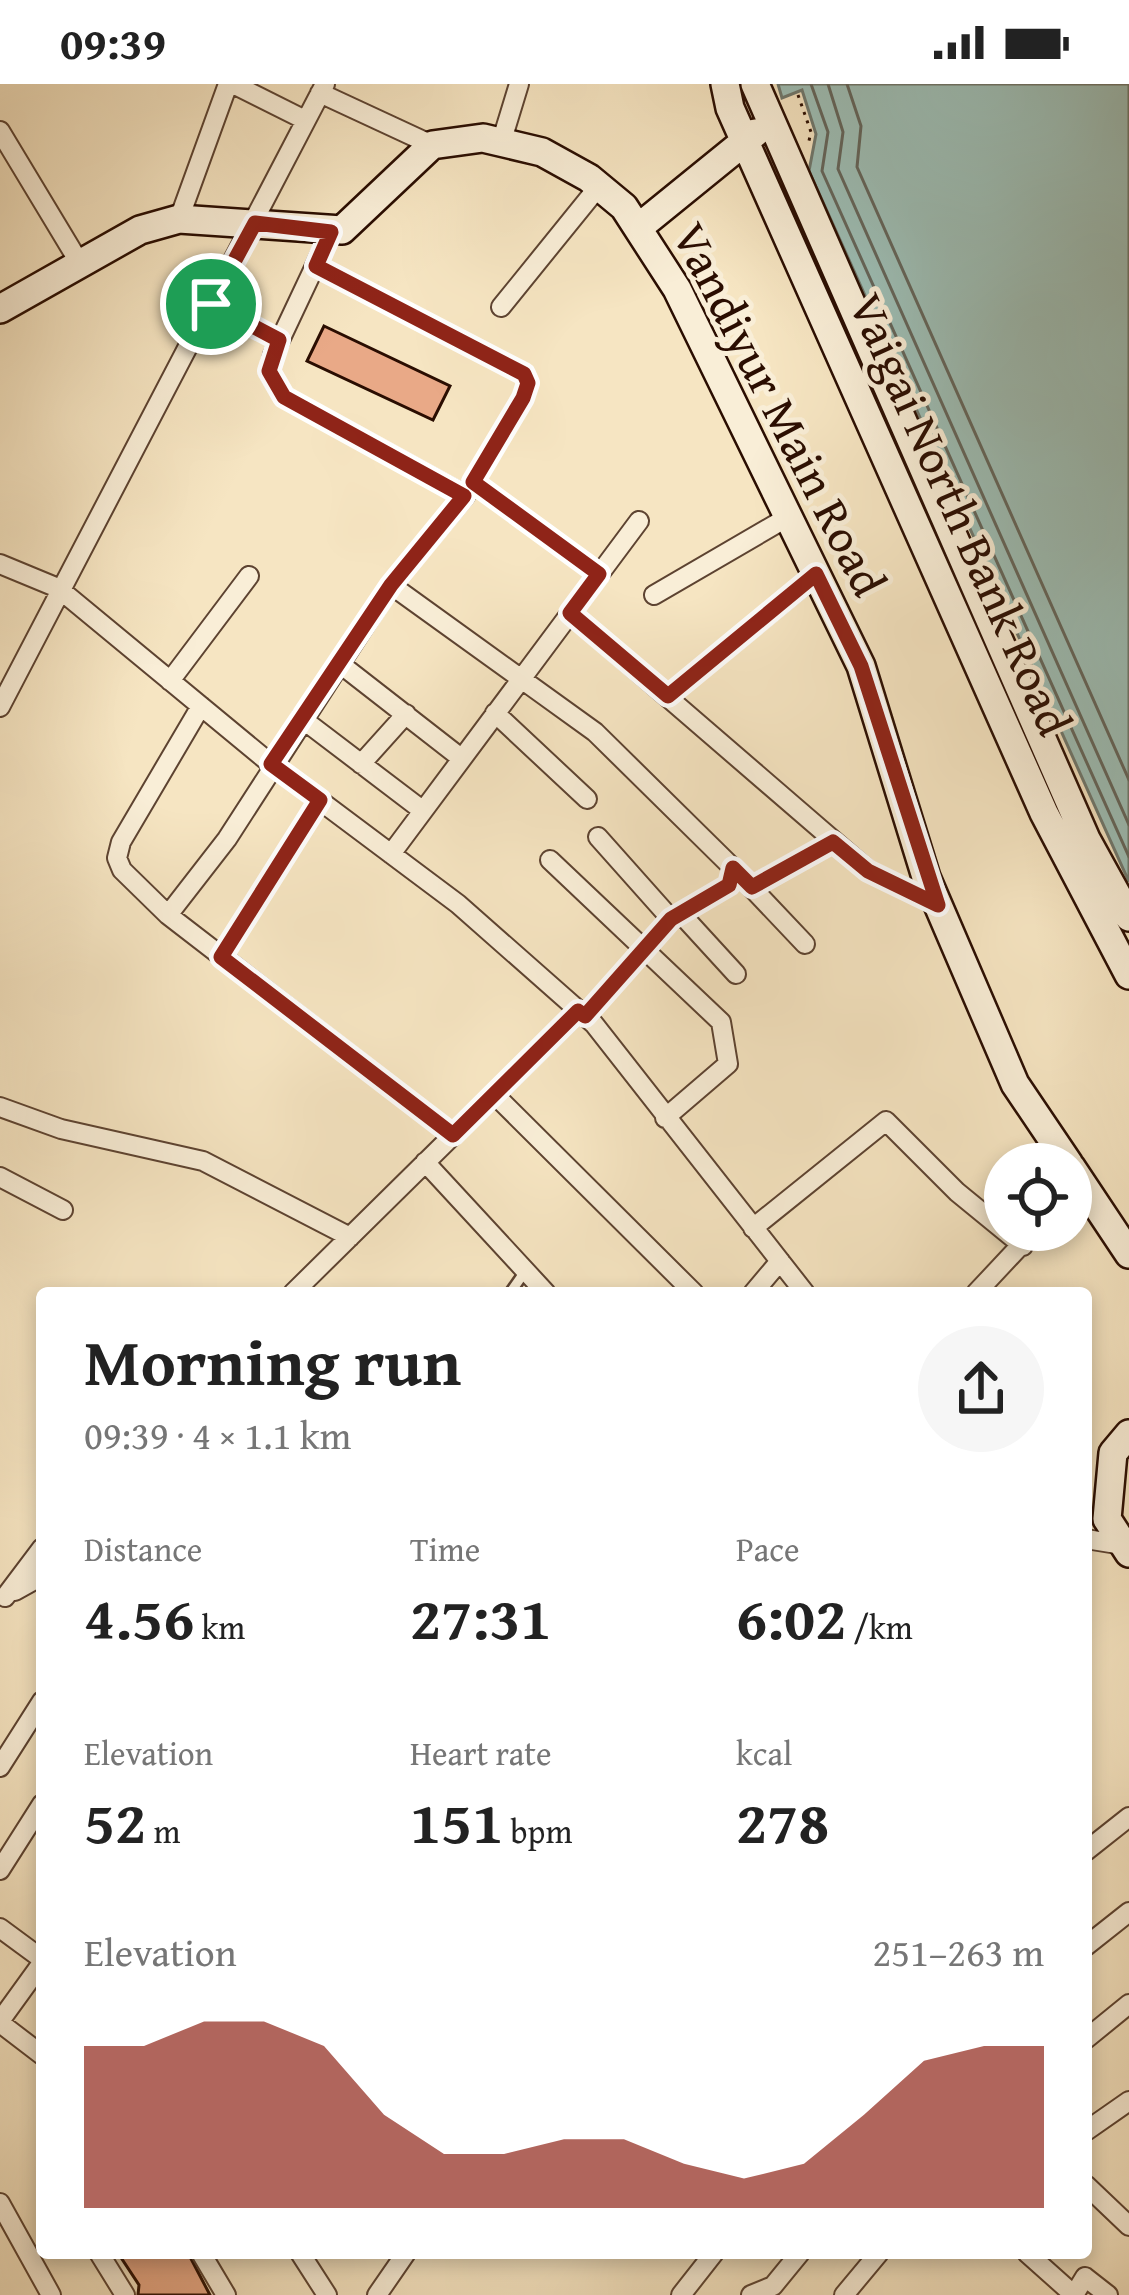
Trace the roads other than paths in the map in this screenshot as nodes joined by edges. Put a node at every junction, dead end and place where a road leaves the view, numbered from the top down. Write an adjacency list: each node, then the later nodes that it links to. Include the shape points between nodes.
1 (231, 84): 6 (street); 12 (street)
2 (519, 84): 9 (street)
3 (725, 84): 8 (street, Vaigai North Bank Road)
4 (755, 84): 8 (street, Vaigai North Bank Road)
5 (322, 88): 6 (street); 10 (street)
6 (305, 120): 13 (street)
7 (0, 131): 16 (street)
8 (757, 132): 14 (street); 57 (street, Vaigai North Bank Road); 62 (street, Vaigai North Bank Road, via 1044,813)
9 (501, 143): 10 (street, Vandiyur Main Road); 11 (street, Vandiyur Main Road, via 542,152)
10 (432, 145): 15 (street, via 351,226)
11 (599, 186): 14 (street, Vandiyur Main Road); 20 (street)
12 (179, 219): 13 (street); 16 (street)
13 (255, 223): 15 (street); 18 (street)
14 (638, 228): 23 (street, Vandiyur Main Road, via 677,289)
15 (331, 232): 17 (street)
16 (79, 262): 19 (street)
17 (316, 266): 21 (street); 22 (street, via 524,374 523,398)
18 (211, 304): 21 (street); 30 (street)
19 (2, 305)
20 (501, 307)
21 (279, 340): 22 (street, via 269,371 284,397)
22 (469, 489): 26 (street); 29 (street)
23 (788, 518): 27 (street, Vandiyur Main Road); 31 (street)
24 (639, 521): 26 (street)
25 (0, 564): 30 (street)
26 (599, 574): 32 (street)
27 (816, 574): 36 (street); 54 (street, Vandiyur Main Road, via 861,666)
28 (249, 576): 35 (street)
29 (391, 585): 33 (street); 34 (street)
30 (58, 588): 35 (street); 38 (street)
31 (654, 595)
32 (570, 613): 34 (street); 36 (street)
33 (339, 663): 40 (street); 41 (street)
34 (523, 675): 39 (street); 52 (street, via 595,732)
35 (170, 681): 37 (street)
36 (668, 696): 49 (street)
37 (201, 706): 43 (street); 55 (street, via 117,858)
38 (0, 707)
39 (495, 712): 42 (street); 45 (street)
40 (406, 713): 42 (street); 44 (street)
41 (302, 718): 43 (street); 44 (street)
42 (461, 758): 47 (street)
43 (271, 764): 46 (street); 55 (street)
44 (362, 764): 47 (street)
45 (587, 799)
46 (320, 800): 50 (street); 60 (street)
47 (422, 810): 50 (street)
48 (598, 837): 56 (street)
49 (833, 842): 53 (street); 54 (street, via 868,871)
50 (391, 854): 63 (street)
51 (550, 860): 59 (street)
52 (733, 868): 53 (street); 56 (street, via 729,885)
53 (752, 887): 58 (street)
54 (938, 905): 68 (street, Vandiyur Main Road, via 1016,1084)
55 (168, 915): 60 (street)
56 (676, 917): 59 (street); 61 (street)
57 (1129, 917)
58 (805, 944)
59 (644, 946): 63 (street); 66 (street, via 721,1022 728,1064)
60 (221, 957): 67 (street)
61 (736, 974)
62 (1129, 975)
63 (582, 1013): 64 (street); 66 (street)
64 (494, 1094): 67 (street); 83 (street)
65 (0, 1107): 75 (street, via 203,1161)
66 (665, 1118): 74 (street)
67 (453, 1135): 69 (street)
68 (1053, 1143)
69 (425, 1162): 75 (street); 79 (street)
70 (0, 1177): 73 (street)
71 (1092, 1201): 77 (street, Vandiyur Main Road)
72 (984, 1209): 74 (street, via 886,1121)
73 (63, 1210)
74 (753, 1228): 78 (street)
75 (350, 1237): 80 (street)
76 (1016, 1251): 86 (street)
77 (1129, 1254)
78 (780, 1261): 84 (street); 85 (street)
79 (526, 1271): 81 (lane); 82 (street)
80 (298, 1287)
81 (514, 1287)
82 (541, 1287)
83 (688, 1287)
84 (758, 1287)
85 (800, 1287)
86 (982, 1287)
87 (1129, 1434): 88 (street, via 1113,1453)
88 (1110, 1542)
89 (36, 1555): 91 (street)
90 (36, 1579): 91 (street)
91 (2, 1596)
92 (36, 1710): 93 (street)
93 (0, 1767)
94 (36, 1813): 97 (street)
95 (1129, 1817): 96 (street)
96 (1092, 1846)
97 (0, 1870)
98 (1129, 1912): 100 (street)
99 (0, 1928): 101 (street)
100 (1092, 1941)
101 (36, 1956)
102 (36, 1970): 104 (street)
103 (1129, 2004): 105 (street)
104 (0, 2022): 106 (street)
105 (1092, 2034)
106 (36, 2050)
107 (1129, 2101): 108 (street)
108 (1092, 2127)
109 (1092, 2191): 111 (street)
110 (0, 2203): 120 (street)
111 (1129, 2226)
112 (103, 2259): 121 (street)
113 (205, 2259): 122 (street)
114 (306, 2259): 123 (street)
115 (402, 2259): 124 (street)
116 (709, 2259): 125 (street)
117 (795, 2259): 126 (street, via 773,2286)
118 (874, 2259): 127 (street)
119 (1034, 2259): 128 (street)
120 (51, 2295)
121 (124, 2295)
122 (226, 2295)
123 (327, 2295)
124 (377, 2295)
125 (681, 2295)
126 (751, 2295)
127 (844, 2295)
128 (1074, 2295): 129 (street, via 1085,2277)
129 (1108, 2295)

